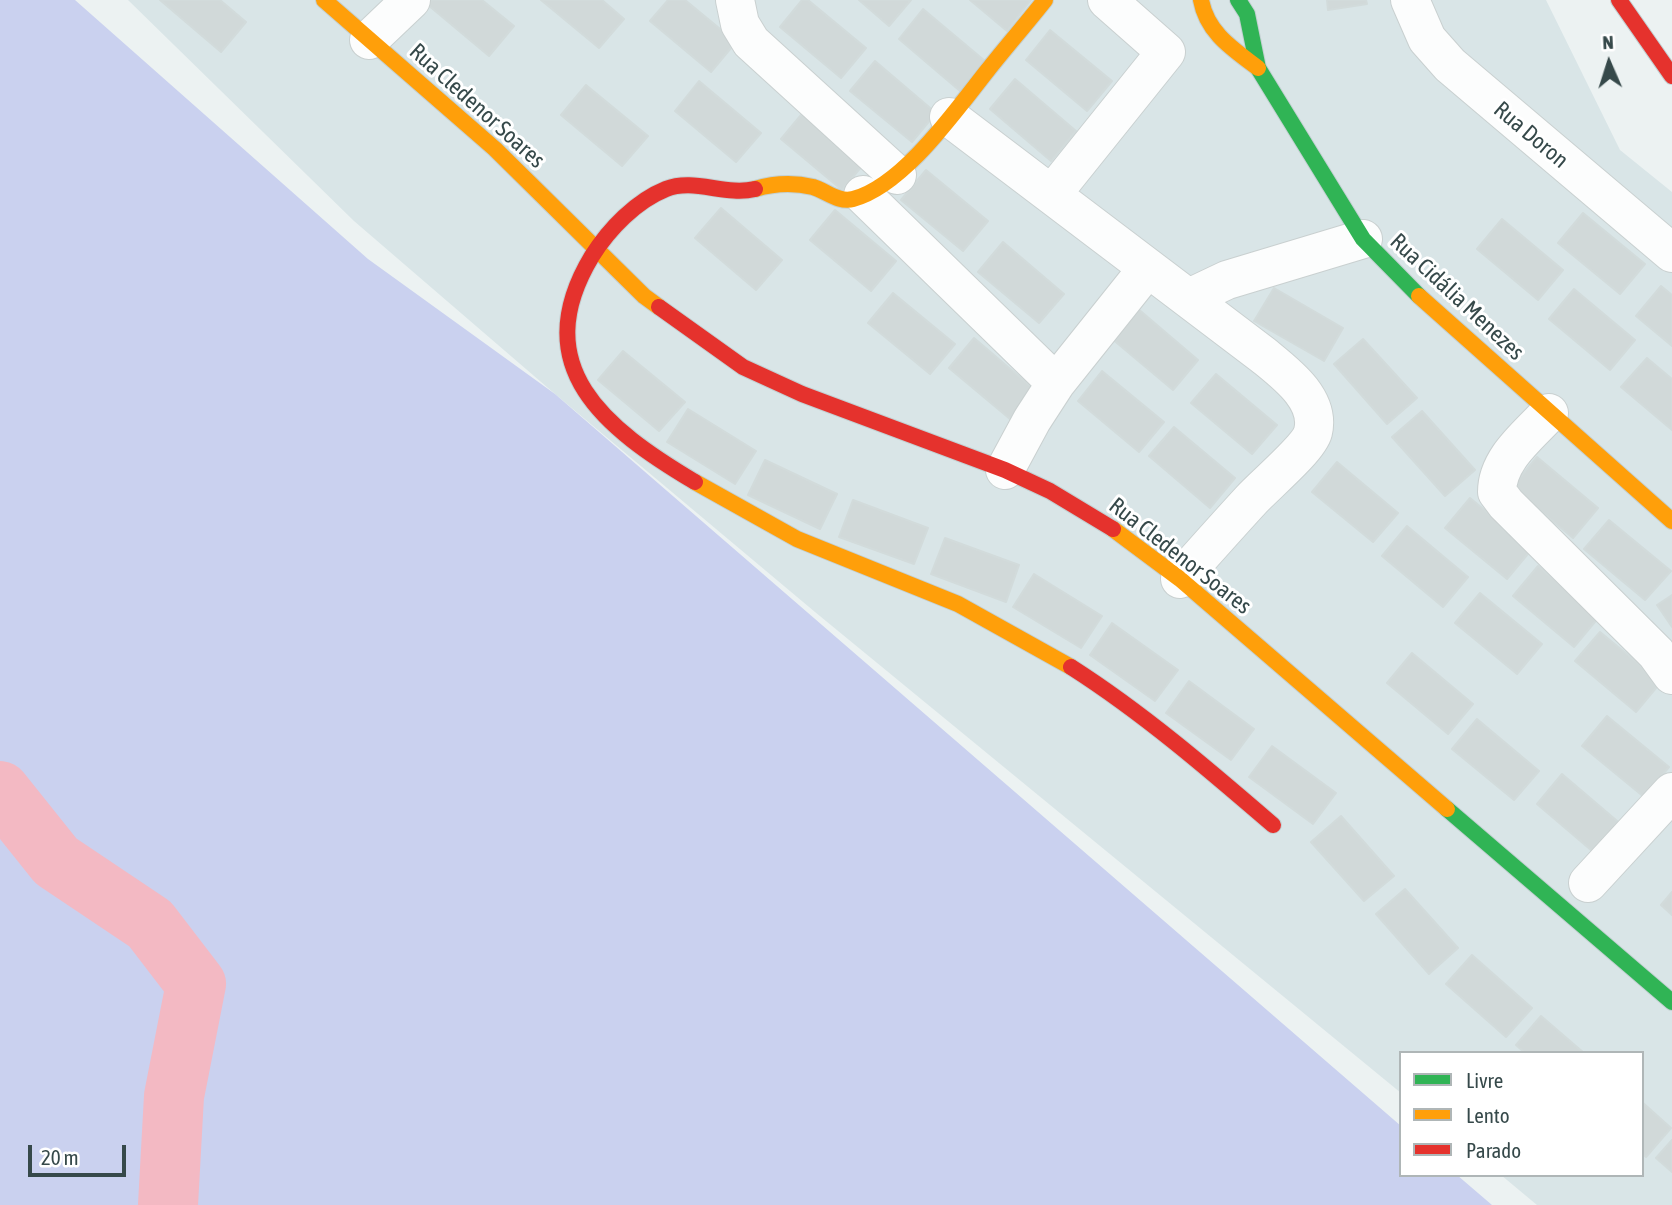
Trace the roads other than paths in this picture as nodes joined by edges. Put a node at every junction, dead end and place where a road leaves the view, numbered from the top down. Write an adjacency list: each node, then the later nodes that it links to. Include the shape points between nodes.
1 (324, 0): 10 (street, Rua Cledenor Soares)
2 (411, 0): 10 (street)
3 (735, 0): 15 (street, via 740,24 751,42)
4 (1045, 0): 14 (street)
5 (1107, 0): 11 (street)
6 (1238, 0): 12 (street, Rua Cidália Menezes, via 1247,14)
7 (1410, 0): 20 (street, Rua Doron, via 1427,39 1450,65)
8 (1619, 0): 13 (street)
9 (1201, 8): 11 (street); 12 (street, Rua Cidália Menezes, via 1216,34)
10 (369, 40): 19 (street, Rua Cledenor Soares, via 495,149)
11 (1166, 52): 16 (street)
12 (1258, 68): 18 (street, Rua Cidália Menezes)
13 (1672, 76)
14 (949, 117): 15 (street); 16 (street)
15 (897, 175): 17 (street)
16 (1052, 194): 21 (street)
17 (863, 195): 19 (street, via 849,201 815,187 778,183 745,191 675,186 638,206); 23 (street)
18 (1363, 239): 22 (street, via 1227,280); 24 (street, Rua Cidália Menezes, via 1435,312)
19 (596, 249): 25 (street, Rua Cledenor Soares, via 644,296 743,367 802,394); 30 (street, via 573,295 567,326 571,362 586,397 607,421 641,449 763,524 945,598 1059,660 1191,754)
20 (1672, 253)
21 (1147, 269): 22 (street); 23 (street)
22 (1189, 298): 27 (street, via 1292,378 1304,394 1314,424 1310,440)
23 (1056, 383): 25 (street)
24 (1549, 413): 26 (street, Rua Cidália Menezes); 28 (street, via 1506,460 1497,492 1656,653)
25 (1005, 470): 27 (street, Rua Cledenor Soares, via 1111,527)
26 (1672, 521)
27 (1180, 579): 32 (street, Rua Cledenor Soares)
28 (1672, 675)
29 (1672, 792): 31 (street)
30 (1273, 825)
31 (1588, 883)
32 (1672, 1002)

